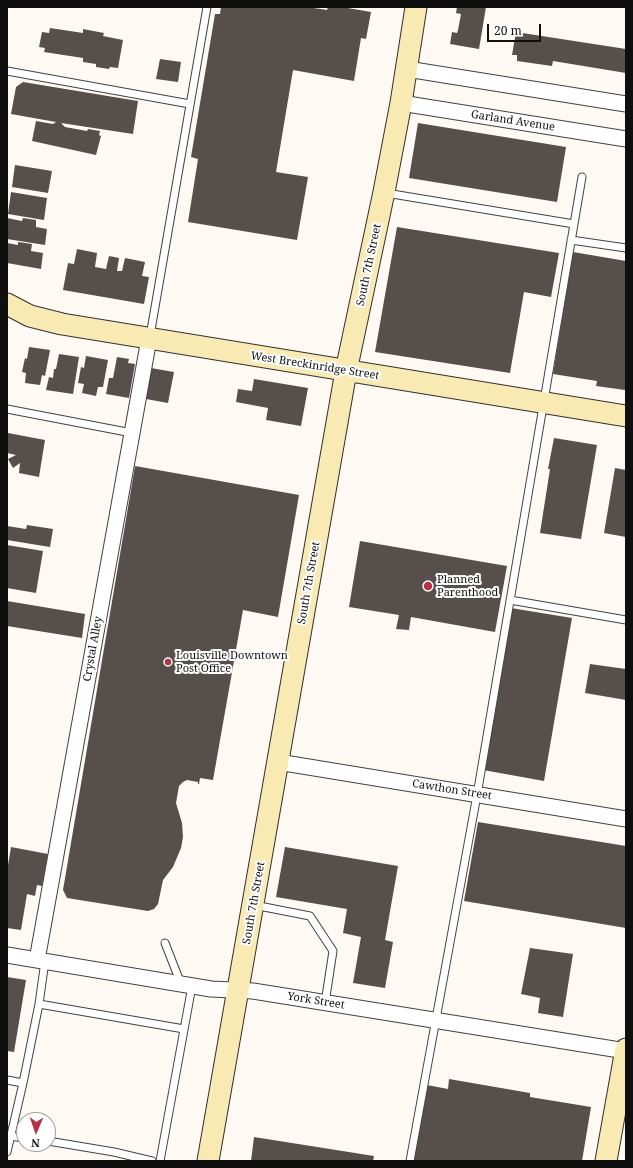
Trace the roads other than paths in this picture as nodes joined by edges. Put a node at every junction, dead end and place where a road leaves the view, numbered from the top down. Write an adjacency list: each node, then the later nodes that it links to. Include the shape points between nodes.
1 (207, 7): 6 (lane)
2 (416, 7): 3 (street, South 7th Street)
3 (406, 69): 5 (street, South 7th Street); 7 (street)
4 (7, 71): 6 (lane)
5 (401, 103): 8 (street, Garland Avenue); 10 (street, South 7th Street)
6 (190, 104): 15 (lane)
7 (626, 104)
8 (626, 139)
9 (582, 177): 11 (lane)
10 (384, 192): 11 (lane); 16 (street, South 7th Street)
11 (574, 224): 12 (lane)
12 (571, 240): 13 (lane); 17 (lane)
13 (626, 248)
14 (7, 304): 15 (street, West Breckinridge Street, via 30,316 62,324)
15 (149, 339): 16 (street, West Breckinridge Street); 20 (street, Crystal Alley)
16 (346, 371): 17 (street, West Breckinridge Street); 23 (street, South 7th Street)
17 (544, 403): 19 (street, West Breckinridge Street); 21 (lane)
18 (7, 410): 20 (lane)
19 (626, 416)
20 (132, 433): 29 (street, Crystal Alley)
21 (510, 600): 22 (lane); 24 (lane)
22 (626, 620)
23 (278, 762): 24 (street, Cawthon Street); 26 (street, South 7th Street)
24 (477, 794): 25 (street, Cawthon Street); 34 (lane)
25 (626, 819)
26 (253, 905): 31 (street, South 7th Street); 32 (lane, via 310,916 333,951)
27 (165, 943): 30 (lane)
28 (7, 955): 29 (street, York Street)
29 (41, 960): 30 (street, York Street); 33 (lane)
30 (187, 985): 31 (street, York Street); 35 (lane)
31 (238, 991): 32 (street, York Street, via 253,991); 46 (street, South 7th Street)
32 (325, 1003): 34 (street, York Street)
33 (39, 1004): 35 (lane); 38 (lane)
34 (435, 1020): 36 (street, York Street); 47 (lane)
35 (184, 1029): 45 (lane)
36 (626, 1050): 48 (street)
37 (7, 1080): 38 (lane)
38 (23, 1083): 39 (lane)
39 (10, 1126): 40 (lane)
40 (10, 1136): 41 (lane); 43 (lane)
41 (16, 1137)
42 (56, 1142): 44 (lane)
43 (7, 1152)
44 (152, 1161)
45 (160, 1161)
46 (208, 1161)
47 (410, 1161)
48 (606, 1161)

